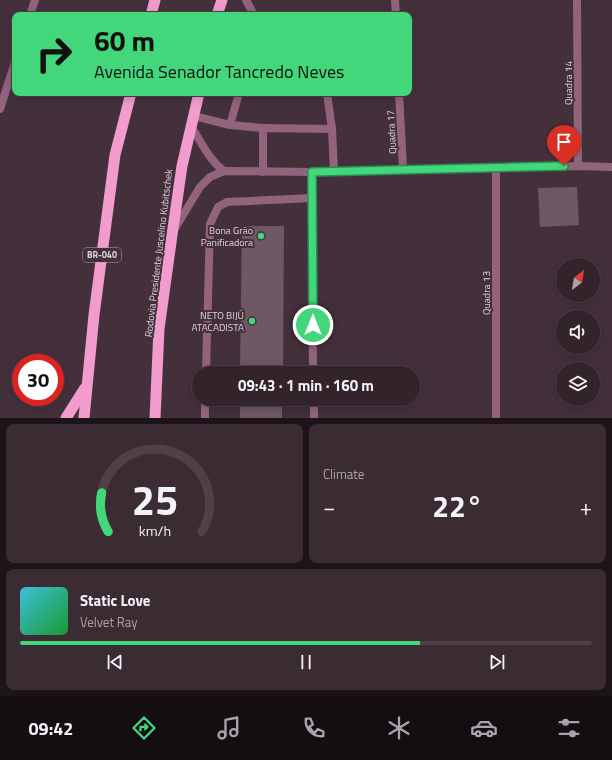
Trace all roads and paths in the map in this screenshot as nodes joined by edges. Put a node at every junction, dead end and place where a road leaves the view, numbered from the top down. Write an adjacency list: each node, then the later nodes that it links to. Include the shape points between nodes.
1 (35, 0): 7 (street)
2 (155, 0): 8 (highway)
3 (222, 0): 9 (highway)
4 (246, 0): 10 (street)
5 (395, 0): 11 (street)
6 (577, 0): 24 (street, Quadra 14)
7 (31, 12)
8 (152, 12)
9 (218, 12)
10 (252, 12)
11 (396, 12)
12 (12, 71): 18 (street)
13 (130, 96): 36 (highway, BR-040, via 116,155)
14 (199, 96): 19 (highway, Rodovia Presidente Juscelino Kubitschek)
15 (238, 96): 20 (street)
16 (327, 96): 23 (street)
17 (399, 96): 27 (street, Quadra 17)
18 (0, 108)
19 (194, 116): 20 (street); 21 (highway, Rodovia Presidente Juscelino Kubitschek)
20 (230, 125): 22 (street)
21 (192, 128): 28 (street, via 215,164); 33 (highway, Rodovia Presidente Juscelino Kubitschek, via 182,166)
22 (263, 128): 23 (street); 30 (street)
23 (332, 129): 29 (street)
24 (578, 166): 25 (street); 26 (street)
25 (612, 167)
26 (496, 168): 27 (street); 44 (street, Quadra 13)
27 (403, 169): 29 (street)
28 (224, 171): 30 (street); 33 (street, via 210,177 200,187)
29 (334, 171): 31 (street)
30 (263, 172): 31 (street)
31 (312, 172): 32 (street)
32 (312, 198): 34 (street, via 228,202 218,207 210,224); 35 (street)
33 (172, 235): 41 (highway, Rodovia Presidente Juscelino Kubitschek, via 159,329)
34 (206, 366)
35 (313, 366)
36 (86, 388): 39 (highway); 40 (highway, BR-040)
37 (205, 406): 42 (street)
38 (314, 406): 43 (street)
39 (66, 418)
40 (84, 418)
41 (155, 418)
42 (205, 418)
43 (314, 418)
44 (496, 418)

